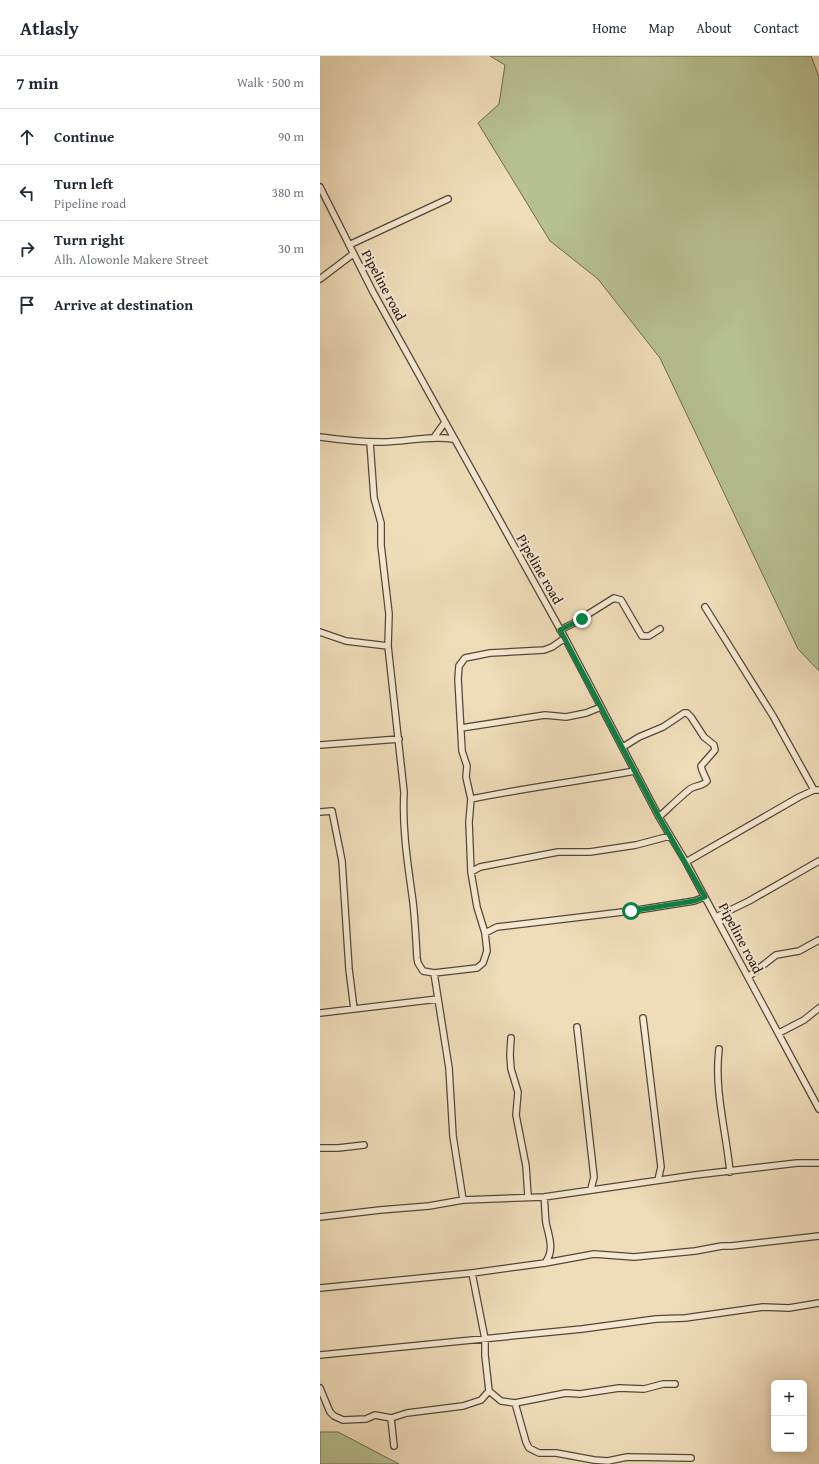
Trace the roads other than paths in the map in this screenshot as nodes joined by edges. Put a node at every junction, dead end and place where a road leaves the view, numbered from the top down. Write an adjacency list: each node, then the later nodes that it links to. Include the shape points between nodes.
1 (320, 187): 3 (street, Pipeline road)
2 (448, 199): 3 (street)
3 (349, 245): 4 (street, Pipeline road)
4 (353, 254): 5 (street); 6 (street, Pipeline road)
5 (320, 279)
6 (445, 422): 7 (street); 9 (street, Pipeline road)
7 (435, 436): 9 (street); 10 (street)
8 (320, 437): 10 (street)
9 (453, 439): 13 (street, Pipeline road)
10 (370, 442): 16 (street, via 374,498 381,523 389,614)
11 (705, 607): 23 (street)
12 (660, 629): 13 (street, via 649,636 642,636 621,600 614,598)
13 (560, 630): 15 (street, Pipeline road)
14 (320, 632): 16 (street, via 346,641)
15 (566, 638): 17 (street, Pipeline road); 18 (street, via 552,648 544,650 490,653 465,658 459,666 458,679)
16 (388, 646): 19 (street)
17 (602, 707): 18 (street, via 566,717 544,715); 21 (street, Pipeline road)
18 (461, 728): 24 (street, via 462,750 467,766 466,777)
19 (399, 739): 20 (street); 35 (street, via 404,792 403,829 417,958 423,971)
20 (320, 745)
21 (623, 747): 22 (street, Pipeline road); 26 (street, via 687,713 704,737 714,745 715,750 702,766 706,783 692,787)
22 (635, 771): 24 (street); 26 (street, Pipeline road)
23 (817, 790): 29 (street)
24 (471, 799): 30 (street)
25 (320, 812): 39 (street, via 332,811 342,861)
26 (659, 817): 27 (street, Pipeline road)
27 (670, 836): 29 (street, Pipeline road); 30 (street, via 636,845 590,852 551,853)
28 (819, 861): 32 (street)
29 (686, 862): 31 (street, Pipeline road)
30 (471, 872): 33 (street)
31 (705, 897): 32 (street, Pipeline road); 33 (street, via 631,911 497,927)
32 (716, 917): 36 (street, Pipeline road)
33 (485, 933): 35 (street, via 487,951 480,966)
34 (819, 940): 36 (street, via 799,951 776,955)
35 (434, 973): 37 (street)
36 (748, 977): 43 (street, Pipeline road)
37 (438, 999): 39 (street); 55 (street, via 450,1068 453,1136)
38 (819, 1008): 43 (street, via 804,1020)
39 (354, 1009): 40 (street)
40 (320, 1013)
41 (643, 1018): 51 (street, via 660,1167)
42 (577, 1027): 52 (street, via 594,1177)
43 (779, 1033): 46 (street, Pipeline road)
44 (511, 1038): 53 (street, via 511,1069 518,1092 516,1115 526,1166)
45 (719, 1049): 50 (street, via 716,1071)
46 (819, 1109)
47 (364, 1145): 48 (street)
48 (320, 1148)
49 (819, 1163): 50 (street, via 797,1163)
50 (730, 1172): 51 (street)
51 (658, 1180): 52 (street)
52 (591, 1189): 54 (street)
53 (528, 1196): 54 (street); 55 (street)
54 (544, 1197): 58 (street, via 551,1245 550,1258)
55 (463, 1200): 56 (street)
56 (320, 1217)
57 (819, 1236): 58 (street, via 654,1255 594,1254)
58 (545, 1263): 59 (street)
59 (472, 1273): 60 (street); 62 (street)
60 (320, 1288)
61 (819, 1303): 62 (street, via 789,1308 763,1307 685,1318 660,1318)
62 (485, 1339): 63 (street); 66 (street)
63 (320, 1355)
64 (675, 1384): 67 (street, via 644,1389 619,1388 580,1394 566,1393)
65 (320, 1388): 68 (street, via 330,1412 338,1418 366,1419 380,1415)
66 (489, 1391): 67 (street, via 501,1401); 68 (street, via 481,1400 463,1406 407,1413)
67 (515, 1403): 70 (street, via 526,1442 529,1448 539,1452 556,1452 594,1460 642,1457)
68 (391, 1418): 69 (street)
69 (394, 1446)
70 (691, 1458)

